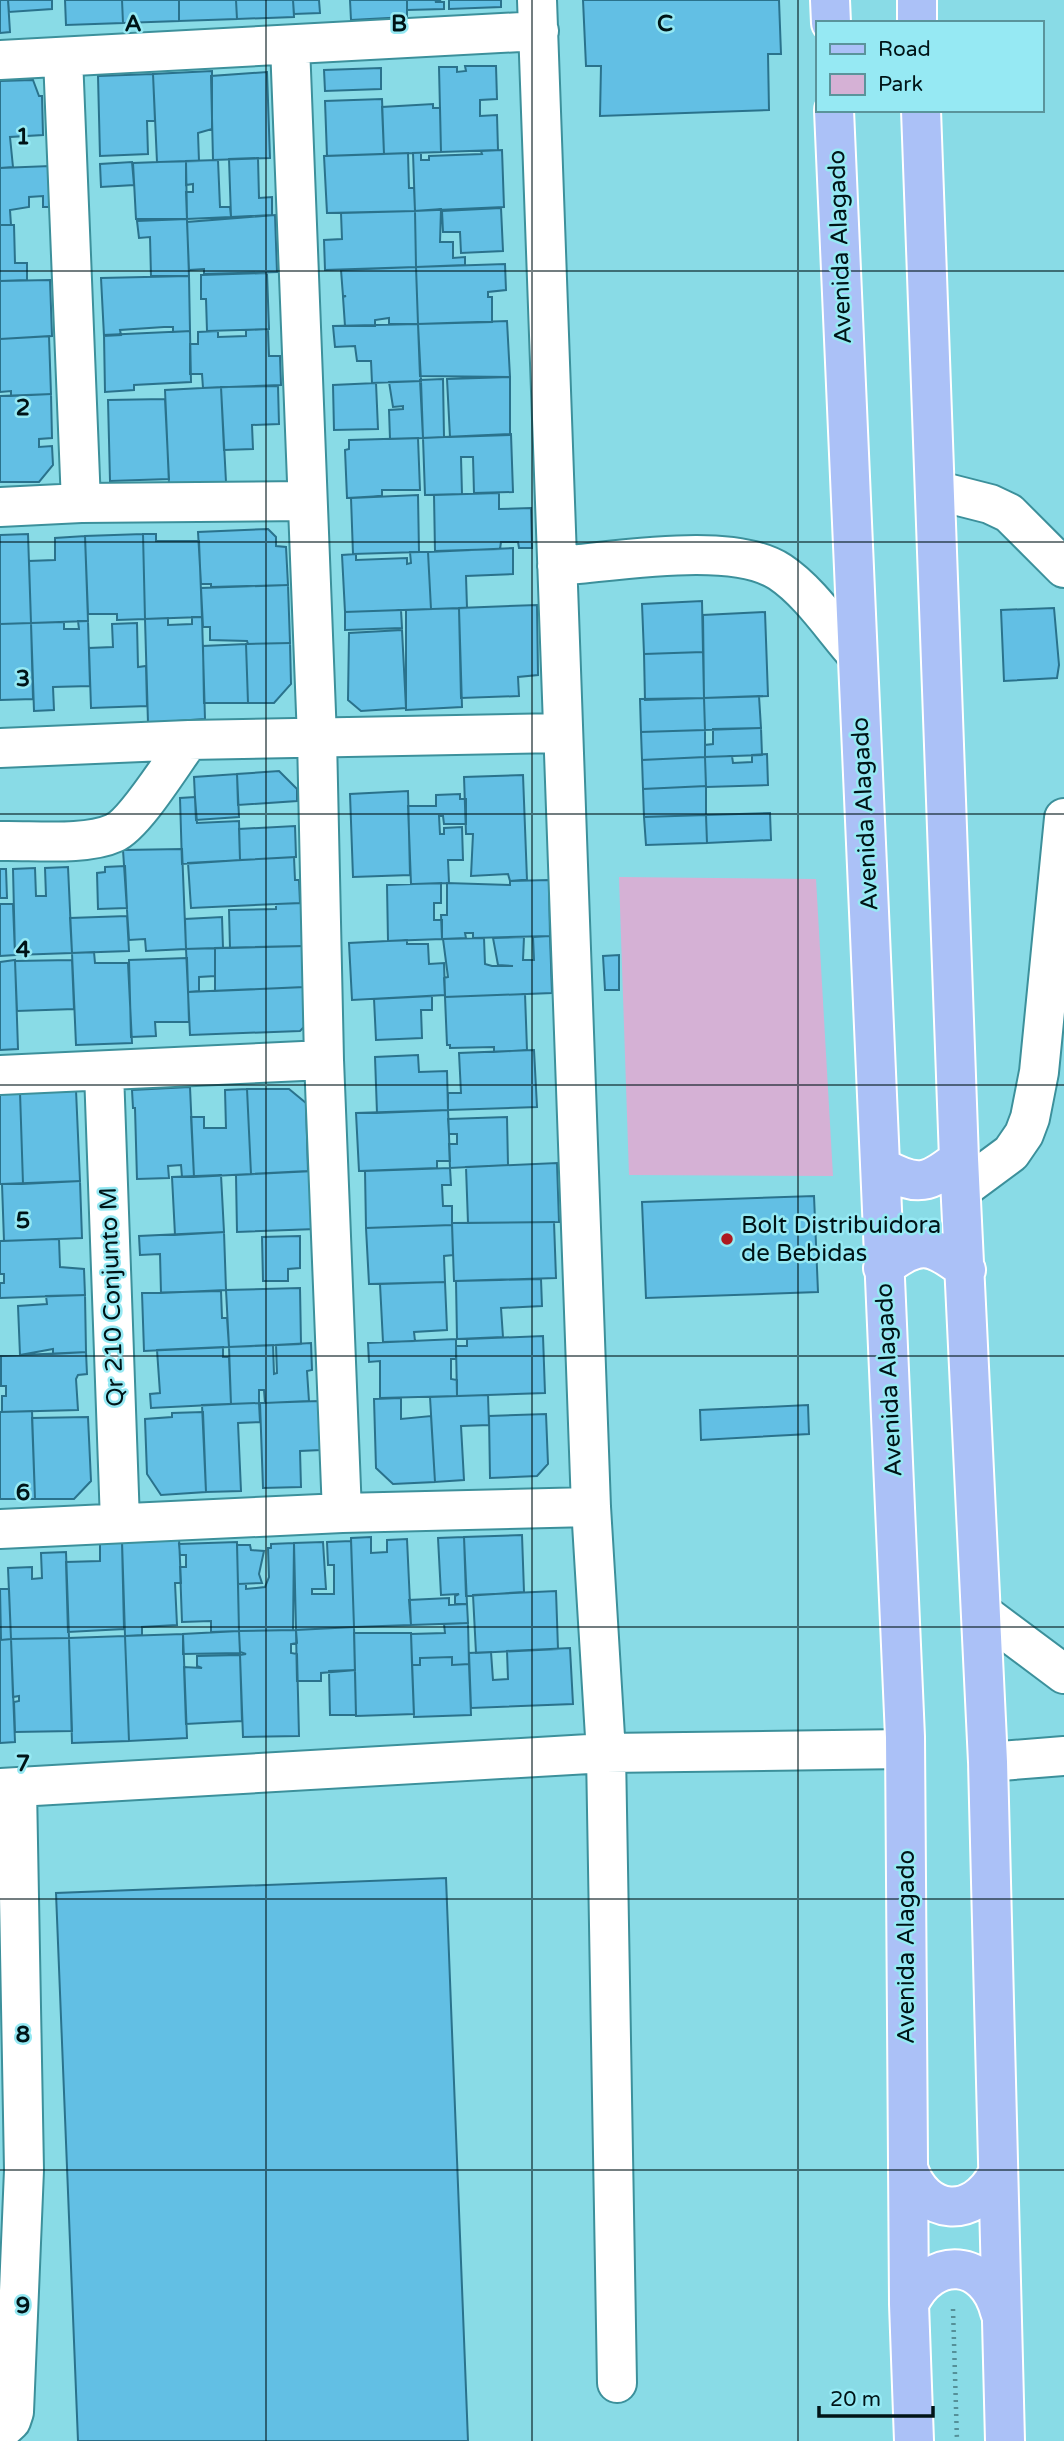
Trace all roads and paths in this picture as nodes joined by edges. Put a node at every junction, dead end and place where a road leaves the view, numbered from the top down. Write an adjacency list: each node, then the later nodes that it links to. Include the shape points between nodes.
1 (830, 0): 4 (main road)
2 (917, 0): 5 (main road)
3 (538, 15): 6 (street); 15 (street)
4 (831, 21)
5 (918, 21)
6 (290, 45): 7 (street); 12 (street)
7 (63, 57): 8 (street); 13 (street)
8 (0, 60)
9 (834, 112): 17 (main road, Avenida Alagado)
10 (921, 112): 11 (main road)
11 (934, 490): 16 (street, via 1009,513); 28 (main road)
12 (306, 501): 13 (street); 19 (street)
13 (81, 503): 14 (street)
14 (0, 508)
15 (557, 566): 17 (street, via 710,554 752,559 796,584); 18 (street)
16 (1064, 568)
17 (857, 655): 27 (main road, Avenida Alagado)
18 (562, 733): 19 (street); 31 (street)
19 (317, 738): 20 (street); 24 (street)
20 (189, 740): 21 (street); 23 (street, via 130,820 115,833 85,839)
21 (0, 748)
22 (1064, 818): 28 (street, via 1039,1072 1030,1118 1011,1153)
23 (0, 841)
24 (324, 1060): 25 (street); 32 (street)
25 (104, 1072): 26 (street); 33 (street, Qr 210 Conjunto M)
26 (0, 1075)
27 (883, 1168): 28 (main road, via 913,1182); 29 (main road, Avenida Alagado)
28 (960, 1175): 30 (main road)
29 (884, 1268): 30 (main road, via 904,1252 929,1247); 37 (main road, Avenida Alagado)
30 (966, 1270): 35 (main road)
31 (590, 1507): 32 (street); 38 (street)
32 (342, 1513): 33 (street)
33 (120, 1522): 34 (street)
34 (0, 1529)
35 (981, 1612): 36 (street); 40 (main road)
36 (1064, 1674)
37 (905, 1749): 38 (street); 42 (main road, Avenida Alagado)
38 (606, 1753): 41 (street); 47 (street)
39 (1064, 1755): 40 (street)
40 (988, 1762): 44 (main road)
41 (9, 1788): 43 (street)
42 (908, 2168): 44 (main road, via 922,2195 950,2207 979,2199); 45 (main road, Avenida Alagado)
43 (12, 2170): 48 (street, via 14,2413)
44 (997, 2175): 46 (main road)
45 (909, 2304): 46 (main road, via 915,2290 937,2272 966,2270 990,2286); 49 (main road, Avenida Alagado)
46 (1000, 2312): 50 (main road)
47 (617, 2382)
48 (0, 2431)
49 (914, 2441)
50 (1005, 2441)

